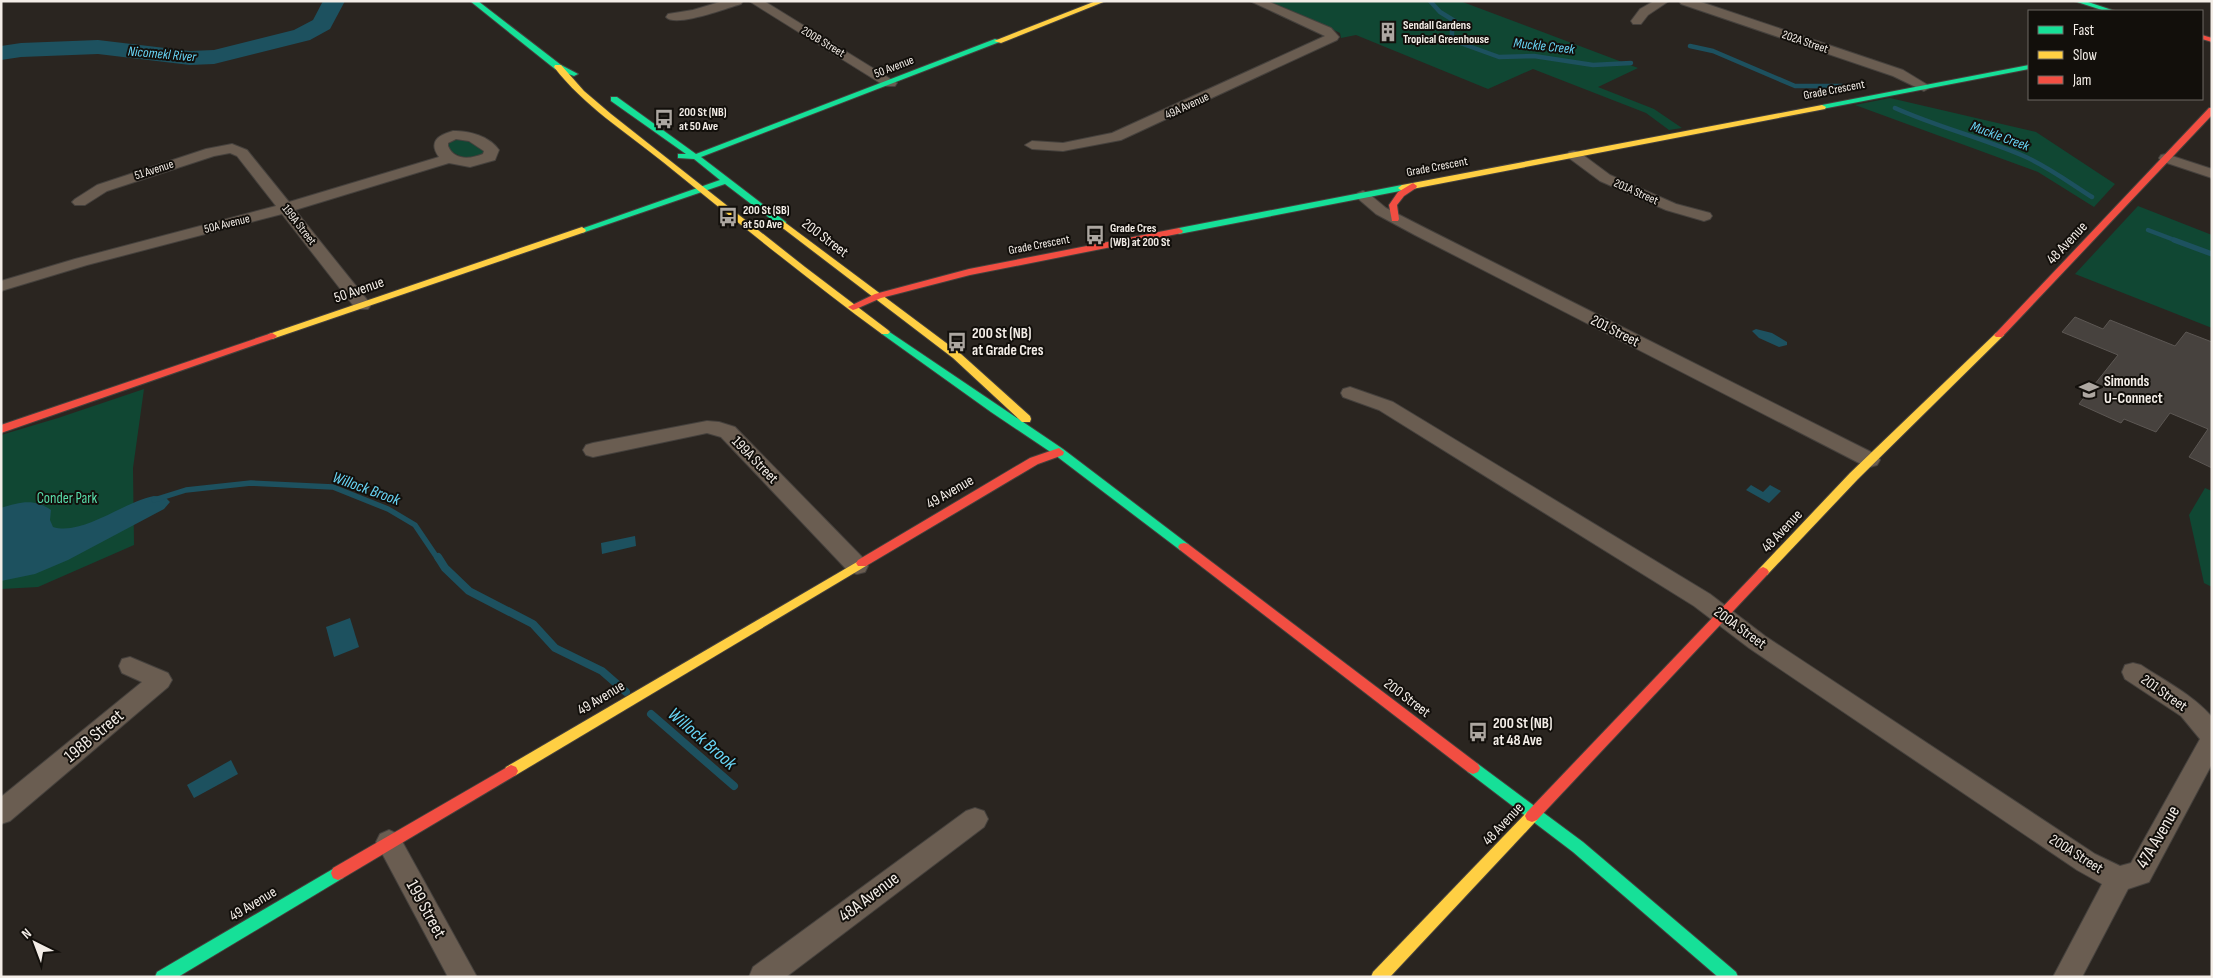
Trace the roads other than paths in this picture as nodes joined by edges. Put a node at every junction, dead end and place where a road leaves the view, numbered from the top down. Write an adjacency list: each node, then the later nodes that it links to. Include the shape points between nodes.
1 (473, 1): 12 (street, 200 Street)
2 (737, 1): 10 (street)
3 (755, 1): 15 (street, 200B Street)
4 (1103, 1): 15 (street, 50 Avenue)
5 (1256, 1): 20 (street, 49A Avenue, via 1328,31 1334,37 1116,137 1063,147)
6 (1663, 1): 11 (street, via 1644,12)
7 (1685, 1): 16 (street, 202A Street, via 1898,73)
8 (2077, 1): 9 (street)
9 (2108, 10)
10 (672, 17)
11 (1637, 21)
12 (558, 67): 14 (street, 200 Street); 19 (street, 200 Street, via 571,84)
13 (2028, 67): 16 (street, Grade Crescent)
14 (584, 79)
15 (890, 83): 23 (street, 50 Avenue)
16 (1924, 87): 22 (street, Grade Crescent)
17 (600, 90): 23 (street, 200 Street)
18 (2212, 110): 25 (street, 48 Avenue)
19 (614, 119): 23 (street, via 637,127 680,156); 29 (street, 200 Street)
20 (1032, 145)
21 (232, 148): 31 (street, 51 Avenue, via 118,182); 32 (street, 199A Street, via 242,153)
22 (1574, 155): 28 (street, Grade Crescent); 33 (street, 201A Street, via 1605,178 1671,207)
23 (695, 157): 27 (street, 200 Street)
24 (450, 158): 32 (street, 50A Avenue)
25 (2166, 158): 26 (street); 47 (street, 48 Avenue, via 2016,318)
26 (2212, 174)
27 (727, 180): 29 (street, 50 Avenue); 38 (street, 200 Street)
28 (1413, 186): 30 (street, Grade Crescent); 34 (street, via 1393,205)
29 (701, 189): 39 (street, 50 Avenue); 40 (street, 200 Street)
30 (1363, 196): 34 (street, 201 Street); 35 (street, Grade Crescent)
31 (80, 202)
32 (286, 208): 36 (street, 50A Avenue); 39 (street, 199A Street)
33 (1704, 216)
34 (1395, 219): 47 (street, 201 Street)
35 (968, 272): 37 (street); 38 (street, Grade Crescent)
36 (1, 286)
37 (931, 293)
38 (878, 296): 40 (street, Grade Crescent); 42 (street, 200 Street)
39 (362, 305): 44 (street, 50 Avenue)
40 (853, 307): 46 (street, 200 Street, via 987,407)
41 (919, 310): 42 (street, via 917,317)
42 (922, 329): 46 (street, 200 Street, via 1004,395)
43 (1350, 393): 49 (street, 200A Street, via 1386,406)
44 (1, 429)
45 (593, 450): 48 (street, 199A Street, via 707,427 724,430)
46 (1059, 452): 48 (street, 49 Avenue, via 1034,461); 54 (street, 200 Street)
47 (1870, 460): 49 (street, 48 Avenue)
48 (857, 566): 56 (street, 49 Avenue)
49 (1723, 615): 54 (street, 48 Avenue); 57 (street, 200A Street, via 1757,642 2086,862)
50 (130, 666): 53 (street, 198B Street, via 160,680)
51 (2133, 672): 52 (street, 201 Street, via 2198,717 2208,728)
52 (2212, 739): 57 (street, 47A Avenue, via 2140,873)
53 (1, 813)
54 (1533, 813): 61 (street, 48 Avenue); 62 (street, 200 Street, via 1571,841)
55 (975, 819): 60 (street, 48A Avenue)
56 (389, 842): 58 (street, 49 Avenue); 59 (street, 199 Street)
57 (2120, 879): 63 (street, 47A Avenue)
58 (163, 977)
59 (463, 977)
60 (763, 977)
61 (1379, 977)
62 (1730, 977)
63 (2067, 977)

